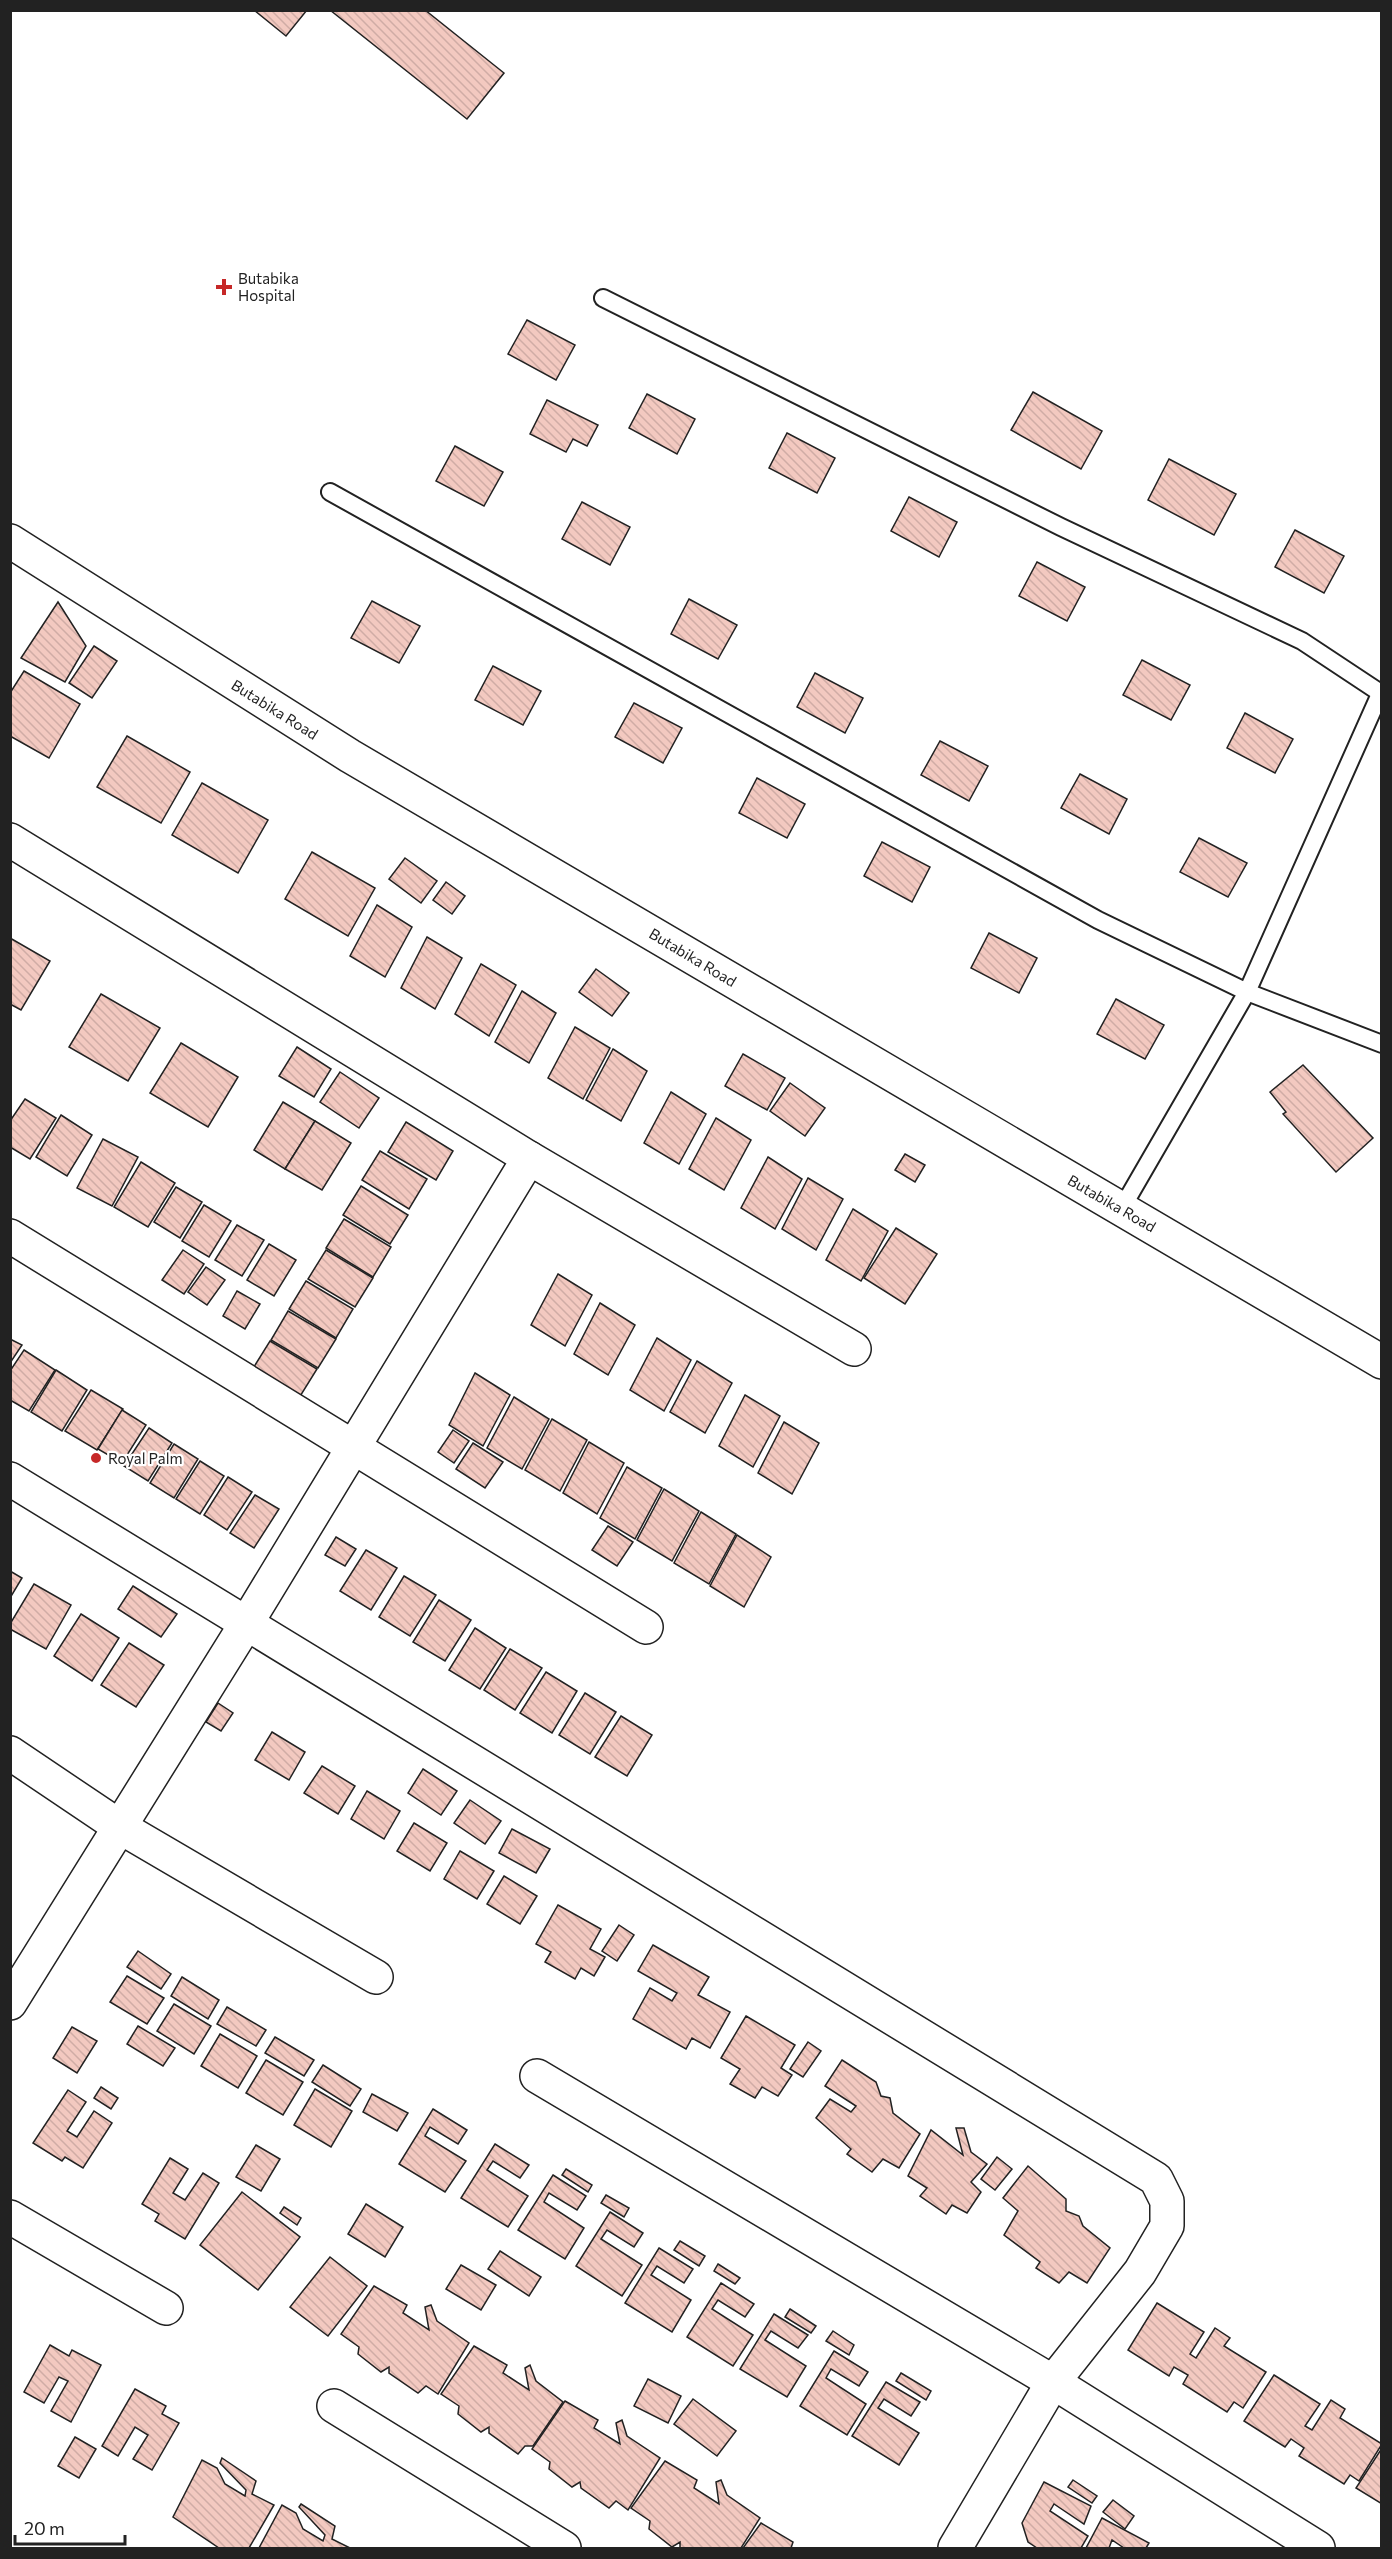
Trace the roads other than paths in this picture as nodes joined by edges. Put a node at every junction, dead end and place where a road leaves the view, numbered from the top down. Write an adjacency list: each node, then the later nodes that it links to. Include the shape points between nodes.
1 (603, 298): 4 (lane, via 1061,527 1302,641)
2 (330, 492): 6 (lane, via 1098,920)
3 (14, 551): 9 (street, Butabika Road, via 350,756)
4 (1381, 694): 6 (lane)
5 (10, 840): 8 (street)
6 (1247, 992): 7 (lane); 9 (lane)
7 (1382, 1044)
8 (529, 1158): 11 (street); 13 (street)
9 (1122, 1208): 12 (street, Butabika Road)
10 (10, 1236): 13 (street)
11 (854, 1349)
12 (1382, 1362)
13 (353, 1446): 15 (street); 16 (street)
14 (10, 1479): 15 (street)
15 (246, 1624): 18 (street); 24 (street, via 1156,2179 1167,2201 1167,2226 1140,2272)
16 (646, 1627)
17 (10, 1754): 18 (street)
18 (120, 1827): 19 (street); 20 (street)
19 (376, 1977)
20 (10, 2003)
21 (537, 2076): 24 (street)
22 (10, 2217): 23 (street)
23 (166, 2308)
24 (1053, 2382): 27 (street); 28 (street)
25 (334, 2406): 26 (street)
26 (564, 2548)
27 (956, 2548)
28 (1318, 2548)

